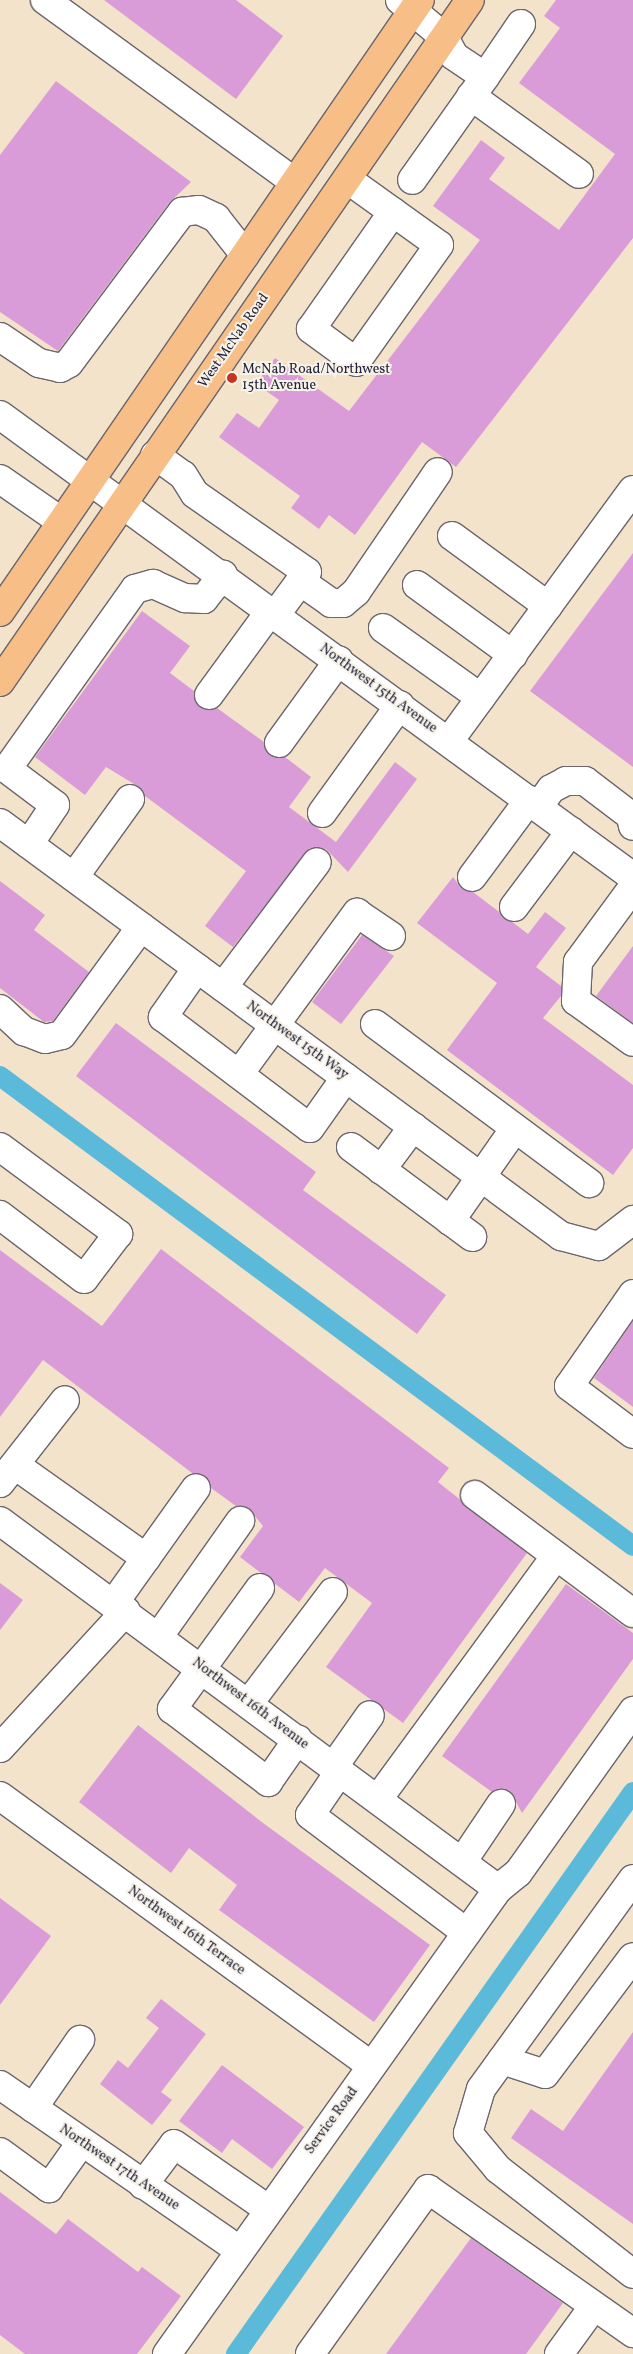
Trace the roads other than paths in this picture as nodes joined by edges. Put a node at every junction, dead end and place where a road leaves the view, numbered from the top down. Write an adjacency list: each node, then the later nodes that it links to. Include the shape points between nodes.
1 (45, 0): 10 (street)
2 (470, 0): 5 (main road, West McNab Road)
3 (411, 3): 5 (street); 10 (main road)
4 (521, 24): 6 (street)
5 (444, 37): 6 (street, via 454,56); 8 (main road, West McNab Road)
6 (478, 86): 7 (street); 9 (street)
7 (579, 174)
8 (347, 179): 11 (street); 15 (main road, West McNab Road)
9 (412, 180)
10 (295, 182): 12 (main road)
11 (393, 212): 11 (street, via 439,245 356,362 311,329)
12 (245, 255): 13 (street, via 216,218 199,210 182,212 69,363 60,368 39,363); 18 (main road)
13 (0, 337)
14 (0, 414): 18 (street, Northwest 15th Avenue)
15 (155, 455): 20 (main road, West McNab Road); 24 (street, via 183,475 195,494 307,572)
16 (438, 472): 24 (street, via 356,592 343,603 331,603)
17 (0, 479): 21 (street)
18 (91, 480): 20 (street, Northwest 15th Avenue); 21 (main road)
19 (633, 490): 26 (street)
20 (124, 501): 23 (street, Northwest 15th Avenue); 32 (main road, West McNab Road)
21 (62, 522): 27 (main road)
22 (452, 536): 26 (street)
23 (223, 575): 28 (street, Northwest 15th Avenue); 45 (street, via 204,599 185,598 153,584 135,588 7,769 56,805)
24 (300, 581): 28 (street)
25 (417, 585): 30 (street)
26 (548, 606): 30 (street)
27 (0, 612)
28 (273, 612): 31 (street, Northwest 15th Avenue); 33 (street)
29 (383, 628): 34 (street)
30 (512, 655): 34 (street)
31 (339, 660): 35 (street, Northwest 15th Avenue); 37 (street)
32 (0, 682)
33 (209, 695)
34 (481, 698): 36 (street)
35 (400, 705): 36 (street, Northwest 15th Avenue); 40 (street)
36 (449, 741): 39 (street, Northwest 15th Avenue)
37 (279, 743)
38 (130, 799): 48 (street)
39 (533, 804): 42 (street, via 566,781 585,781 631,816); 43 (street, Northwest 15th Avenue); 47 (street)
40 (322, 813)
41 (1, 825): 45 (street, Northwest 15th Way)
42 (633, 826)
43 (571, 831): 49 (street, Northwest 15th Avenue); 50 (street)
44 (633, 840): 49 (street)
45 (29, 844): 48 (street, Northwest 15th Way)
46 (317, 862): 54 (street)
47 (472, 877)
48 (74, 878): 51 (street, Northwest 15th Way)
49 (630, 878): 58 (street, via 578,962 576,1001)
50 (514, 907)
51 (141, 927): 53 (street, Northwest 15th Way); 55 (street, via 62,1035 46,1039 24,1031)
52 (391, 936): 57 (street, via 357,913)
53 (197, 968): 54 (street, Northwest 15th Way); 59 (street, via 163,1016)
54 (223, 987): 57 (street, Northwest 15th Way)
55 (0, 1009)
56 (375, 1024): 62 (street)
57 (275, 1025): 59 (street); 60 (street, Northwest 15th Way)
58 (633, 1042)
59 (239, 1074): 60 (street, via 310,1128)
60 (346, 1077): 61 (street, Northwest 15th Way)
61 (413, 1127): 65 (street); 66 (street, Northwest 15th Way)
62 (515, 1128): 66 (street); 67 (street)
63 (0, 1147): 68 (street, via 118,1234 84,1279)
64 (351, 1147): 65 (street)
65 (381, 1170): 70 (street)
66 (482, 1177): 69 (street, Northwest 15th Way, via 561,1236 599,1246); 70 (street)
67 (589, 1183)
68 (0, 1215)
69 (633, 1220)
70 (450, 1221): 71 (street)
71 (472, 1237)
72 (633, 1294): 74 (street, via 569,1386)
73 (65, 1400): 75 (street)
74 (633, 1434)
75 (7, 1474): 81 (street)
76 (196, 1488): 81 (street)
77 (475, 1496): 80 (street)
78 (0, 1521): 84 (street, Northwest 16th Avenue)
79 (240, 1521): 86 (street)
80 (556, 1556): 85 (street); 95 (street)
81 (146, 1558): 84 (street)
82 (260, 1588): 87 (street)
83 (333, 1592): 88 (street)
84 (120, 1607): 86 (street, Northwest 16th Avenue); 92 (street)
85 (633, 1613)
86 (159, 1636): 87 (street, Northwest 16th Avenue)
87 (201, 1667): 88 (street, Northwest 16th Avenue); 91 (street, via 172,1709 268,1782)
88 (249, 1703): 91 (street, Northwest 16th Avenue)
89 (633, 1712): 99 (street, Service Road, via 518,1873)
90 (370, 1715): 93 (street)
91 (298, 1739): 93 (street, Northwest 16th Avenue)
92 (0, 1748)
93 (337, 1769): 95 (street, Northwest 16th Avenue); 100 (street, via 310,1815)
94 (0, 1796): 104 (street, Northwest 16th Terrace)
95 (378, 1799): 97 (street, Northwest 16th Avenue)
96 (501, 1804): 97 (street)
97 (462, 1862): 99 (street, Northwest 16th Avenue)
98 (633, 1879): 103 (street)
99 (498, 1889): 100 (street, Service Road)
100 (467, 1933): 104 (street, Service Road)
101 (633, 1957): 103 (street, via 545,2074)
102 (80, 2040): 106 (street)
103 (502, 2060): 112 (street, via 481,2089 468,2134 498,2168)
104 (371, 2066): 110 (street, Service Road)
105 (0, 2085): 106 (street, Northwest 17th Avenue)
106 (33, 2108): 107 (street, Northwest 17th Avenue)
107 (81, 2143): 108 (street, via 49,2188); 109 (street, Northwest 17th Avenue)
108 (0, 2152)
109 (144, 2185): 110 (street, via 174,2144); 111 (street, Northwest 17th Avenue)
110 (268, 2209): 111 (street, Service Road)
111 (239, 2250): 115 (street, Service Road)
112 (633, 2274)
113 (594, 2306): 114 (street); 116 (street, via 428,2189); 117 (street)
114 (633, 2333)
115 (166, 2354)
116 (310, 2354)
117 (559, 2354)

